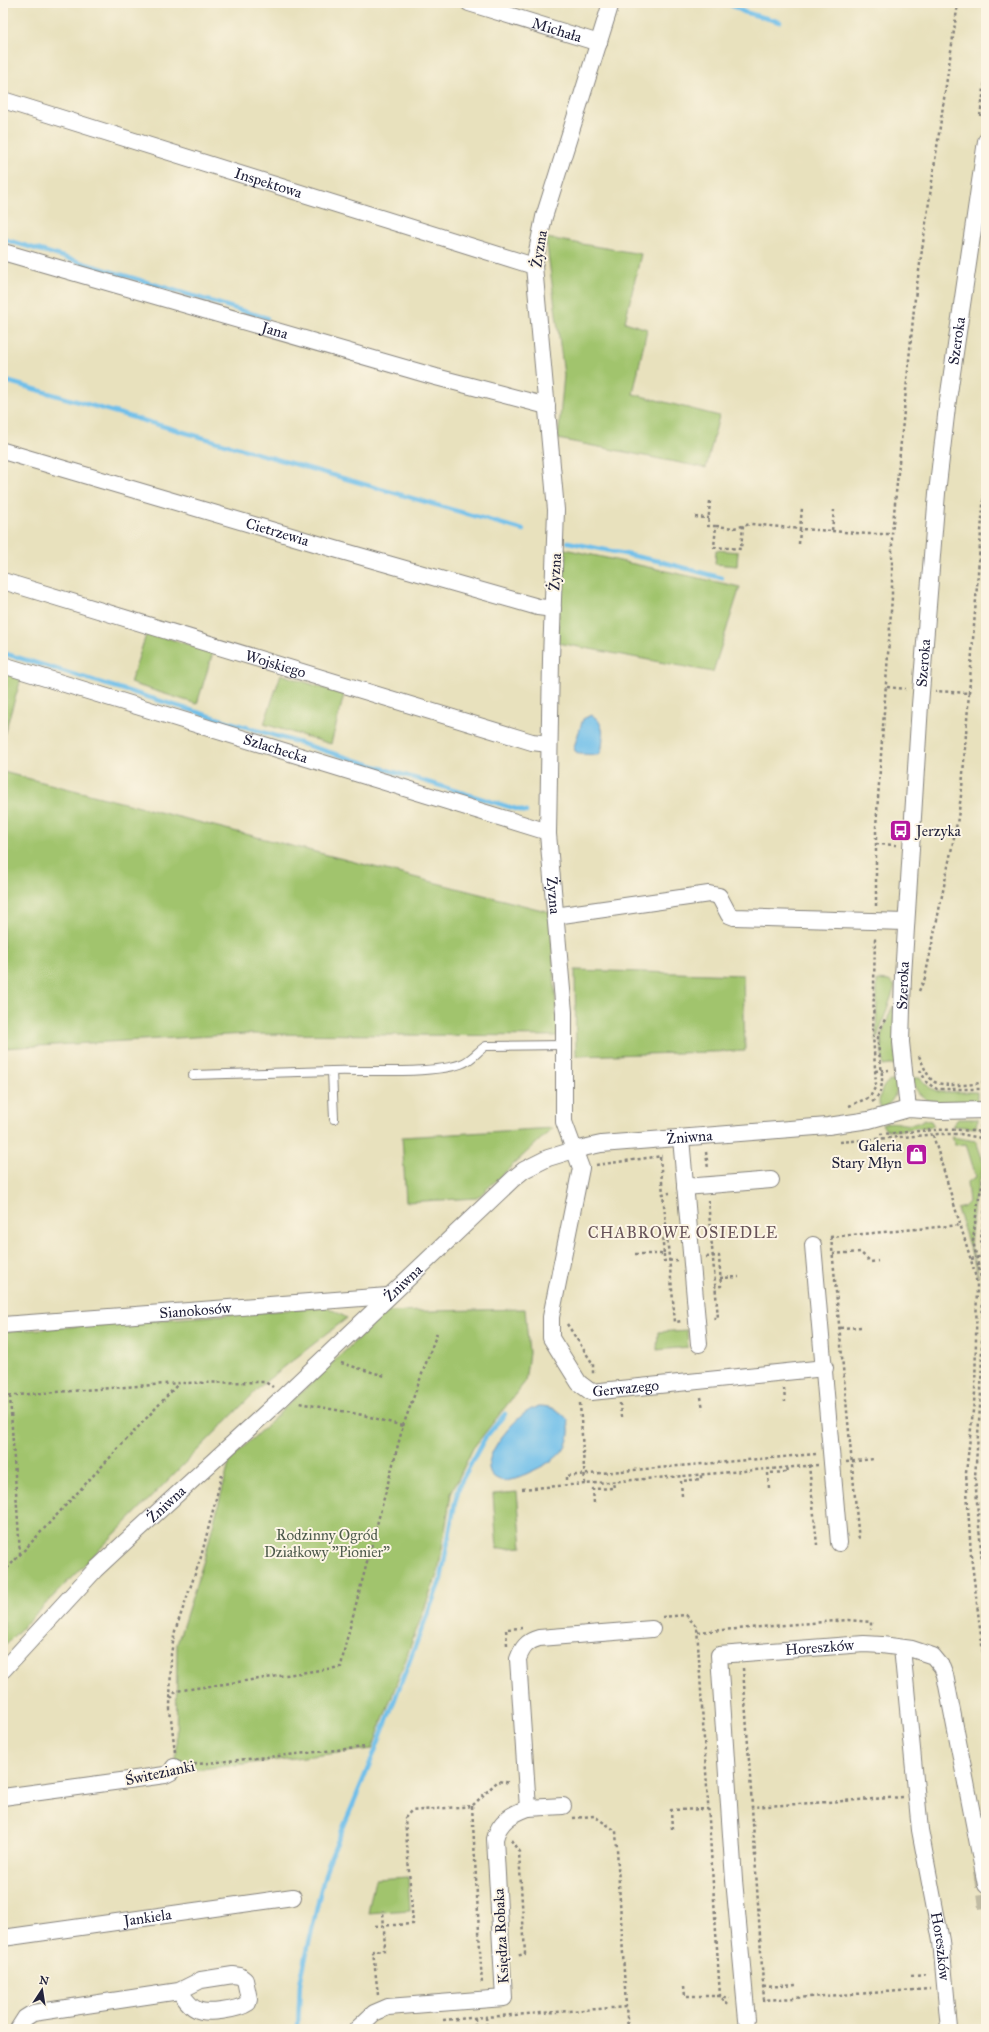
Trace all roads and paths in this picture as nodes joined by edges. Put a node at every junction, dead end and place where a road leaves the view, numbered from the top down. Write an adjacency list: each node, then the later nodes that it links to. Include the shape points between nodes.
1 (469, 3): 4 (street, Michała)
2 (611, 3): 4 (street, Żyzna)
3 (958, 3): 23 (path, via 916,290)
4 (599, 43): 10 (street, Żyzna, via 544,217)
5 (986, 76): 7 (path)
6 (3, 100): 10 (street, Inspektowa)
7 (980, 116)
8 (986, 141): 29 (street, Szeroka, via 946,413 936,500)
9 (3, 252): 11 (street, Jana, via 443,379)
10 (534, 266): 11 (street, Żyzna)
11 (548, 406): 26 (street, Żyzna, via 556,510)
12 (3, 451): 26 (street, Cietrzewia, via 402,569 538,607)
13 (986, 465): 30 (path)
14 (710, 501): 18 (path)
15 (802, 508): 21 (path)
16 (834, 510): 22 (path)
17 (695, 517): 18 (path)
18 (709, 518): 19 (path, via 708,526)
19 (716, 526): 20 (path); 20 (path, via 714,547 740,549)
20 (743, 526): 21 (path, via 751,524)
21 (800, 529): 22 (path); 24 (path)
22 (832, 531): 23 (path)
23 (892, 534): 28 (path, via 892,597)
24 (799, 544)
25 (3, 581): 31 (street, Wojskiego, via 532,742)
26 (554, 609): 31 (street, Żyzna)
27 (3, 665): 32 (street, Szlachecka)
28 (887, 687): 29 (path); 34 (path, via 876,827)
29 (922, 690): 30 (path); 35 (street, Szeroka)
30 (969, 693): 36 (path, via 958,818 925,978)
31 (549, 744): 32 (street, Żyzna)
32 (548, 832): 33 (street, Żyzna)
33 (555, 916): 34 (street, via 709,894 719,896 726,911 734,917); 37 (street, Żyzna)
34 (876, 920): 35 (street); 41 (path, via 872,1024)
35 (906, 922): 49 (street, Szeroka, via 901,1042)
36 (917, 995)
37 (565, 1045): 40 (lane, via 486,1046 467,1062 451,1066); 59 (street, Żyzna, via 564,1122)
38 (917, 1052): 45 (path, via 930,1078 938,1084 977,1084)
39 (896, 1069): 41 (path)
40 (332, 1071): 42 (lane); 51 (lane)
41 (875, 1071): 48 (path, via 876,1086 872,1095)
42 (193, 1074)
43 (922, 1074): 46 (path, via 927,1083 937,1089)
44 (882, 1080): 47 (path, via 880,1092)
45 (986, 1080)
46 (986, 1089)
47 (872, 1102)
48 (845, 1108)
49 (908, 1109): 50 (street); 56 (street, Żniwna, via 869,1120 828,1126)
50 (984, 1115): 52 (path)
51 (334, 1119)
52 (981, 1132): 53 (path); 54 (path, via 942,1129); 57 (path)
53 (986, 1133)
54 (881, 1134)
55 (933, 1135): 57 (path, via 960,1134); 58 (path); 72 (path)
56 (681, 1138): 59 (street, Żniwna, via 601,1144); 62 (street)
57 (981, 1138): 63 (path)
58 (840, 1142)
59 (574, 1150): 65 (street); 83 (street, Żniwna, via 537,1163 513,1179)
60 (714, 1151): 61 (path)
61 (706, 1152): 62 (path); 67 (path)
62 (682, 1154): 64 (path); 69 (street)
63 (986, 1156)
64 (660, 1157): 65 (path); 70 (path)
65 (581, 1168): 97 (street, Gerwazego, via 550,1328 551,1338)
66 (986, 1168): 77 (path, via 973,1241)
67 (708, 1172)
68 (771, 1180): 69 (street)
69 (685, 1187): 90 (street)
70 (663, 1194)
71 (986, 1199): 77 (path, via 981,1239 982,1256)
72 (960, 1225): 73 (path); 78 (path)
73 (831, 1237): 74 (path); 76 (path)
74 (818, 1241): 88 (street)
75 (664, 1254): 79 (path)
76 (833, 1254): 80 (path, via 860,1252 871,1262); 87 (path)
77 (976, 1257): 78 (path); 124 (path, via 983,1290 981,1393 975,1477)
78 (971, 1259): 133 (path, via 977,1284 976,1331 974,1399 966,1473 971,1555)
79 (664, 1261)
80 (878, 1261)
81 (739, 1277): 82 (path, via 720,1278 721,1286)
82 (715, 1287)
83 (388, 1296): 85 (street, Sianokosów); 103 (street, Żniwna)
84 (564, 1320): 97 (path, via 593,1364 594,1372)
85 (3, 1325)
86 (862, 1327): 87 (path)
87 (840, 1328): 88 (path); 104 (path)
88 (821, 1330): 92 (street)
89 (436, 1333): 102 (path)
90 (699, 1344)
91 (334, 1361): 93 (path)
92 (825, 1368): 97 (street, Gerwazego, via 600,1393); 105 (street)
93 (385, 1376)
94 (265, 1382): 95 (path)
95 (179, 1383): 99 (path); 122 (path)
96 (783, 1384): 101 (path)
97 (585, 1389): 110 (path, via 579,1401)
98 (3, 1396): 99 (path)
99 (10, 1396): 122 (path)
100 (292, 1401): 102 (path)
101 (785, 1402)
102 (403, 1426): 134 (path, via 341,1667 176,1691)
103 (229, 1447): 132 (street, Żniwna, via 95,1570); 134 (path, via 201,1557 175,1631 171,1654)
104 (850, 1451): 105 (path); 107 (path)
105 (831, 1458): 107 (path); 108 (path); 110 (path); 120 (street)
106 (874, 1460): 107 (path)
107 (851, 1462): 119 (path)
108 (809, 1465): 109 (path); 121 (path)
109 (787, 1467): 111 (path); 115 (path, via 788,1472 768,1473)
110 (584, 1474): 112 (path, via 566,1476); 114 (path)
111 (701, 1474): 113 (path); 117 (path, via 701,1479 681,1481)
112 (566, 1480)
113 (613, 1482): 114 (path); 118 (path, via 614,1488 593,1489)
114 (585, 1484): 116 (path)
115 (769, 1488)
116 (522, 1489)
117 (682, 1496)
118 (594, 1503)
119 (858, 1541)
120 (839, 1543)
121 (817, 1545)
122 (20, 1554): 123 (path)
123 (3, 1573)
124 (986, 1612)
125 (653, 1624): 127 (path, via 686,1615 697,1627); 143 (street, via 539,1638 526,1645 518,1659)
126 (530, 1627): 130 (path, via 506,1629)
127 (698, 1632): 128 (path, via 848,1620 871,1622); 144 (path)
128 (873, 1634)
129 (902, 1648): 135 (street, via 924,1644 938,1647 944,1653 952,1670); 140 (street, Horeszków); 148 (street, via 933,1656 942,1667); 164 (street, Horeszków, via 864,1644 719,1655 734,1880)
130 (508, 1652)
131 (743, 1662): 142 (path)
132 (3, 1670)
133 (986, 1677)
134 (171, 1699): 137 (path, via 176,1760)
135 (958, 1704)
136 (366, 1747): 137 (path, Świtezianki)
137 (174, 1767): 139 (street, Świtezianki, via 166,1775)
138 (518, 1784): 141 (path, via 498,1781)
139 (3, 1797)
140 (918, 1803): 142 (path, via 905,1797); 159 (street, Horeszków, via 922,1844 941,1941)
141 (472, 1806): 152 (path, via 411,1811 405,1818 413,1924); 157 (path, via 482,1987)
142 (752, 1807): 158 (path)
143 (528, 1808): 145 (street, Księdza Robaka); 173 (street, Księdza Robaka, via 503,1822 495,1839 504,1998 388,2007 374,2013)
144 (709, 1808): 146 (path, via 671,1810); 162 (path)
145 (565, 1812): 165 (path, via 594,1816 616,1832)
146 (672, 1829)
147 (507, 1836): 154 (path, via 519,1852 525,1954)
148 (986, 1885)
149 (293, 1897): 153 (street, Jankiela)
150 (383, 1910): 152 (path)
151 (376, 1926): 152 (path)
152 (384, 1926): 161 (path, via 385,1950 373,1951 377,1995)
153 (3, 1938)
154 (512, 1956)
155 (798, 1985): 158 (path)
156 (684, 1986): 162 (path, via 685,1996)
157 (475, 1988)
158 (763, 1988): 163 (path)
159 (945, 1988): 163 (path); 177 (street, Horeszków)
160 (179, 1991): 172 (street, via 33,2013 25,2018)
161 (384, 1994)
162 (720, 1996): 164 (path); 164 (path)
163 (764, 2000): 164 (path)
164 (739, 2006): 170 (street, Horeszków)
165 (626, 2007): 167 (path); 176 (path)
166 (515, 2008): 167 (path)
167 (516, 2015): 168 (path)
168 (486, 2017): 169 (path); 175 (path)
169 (475, 2018): 171 (path); 174 (path)
170 (747, 2020)
171 (436, 2021)
172 (18, 2029)
173 (357, 2029)
174 (475, 2029)
175 (487, 2029)
176 (628, 2029)
177 (949, 2029)

